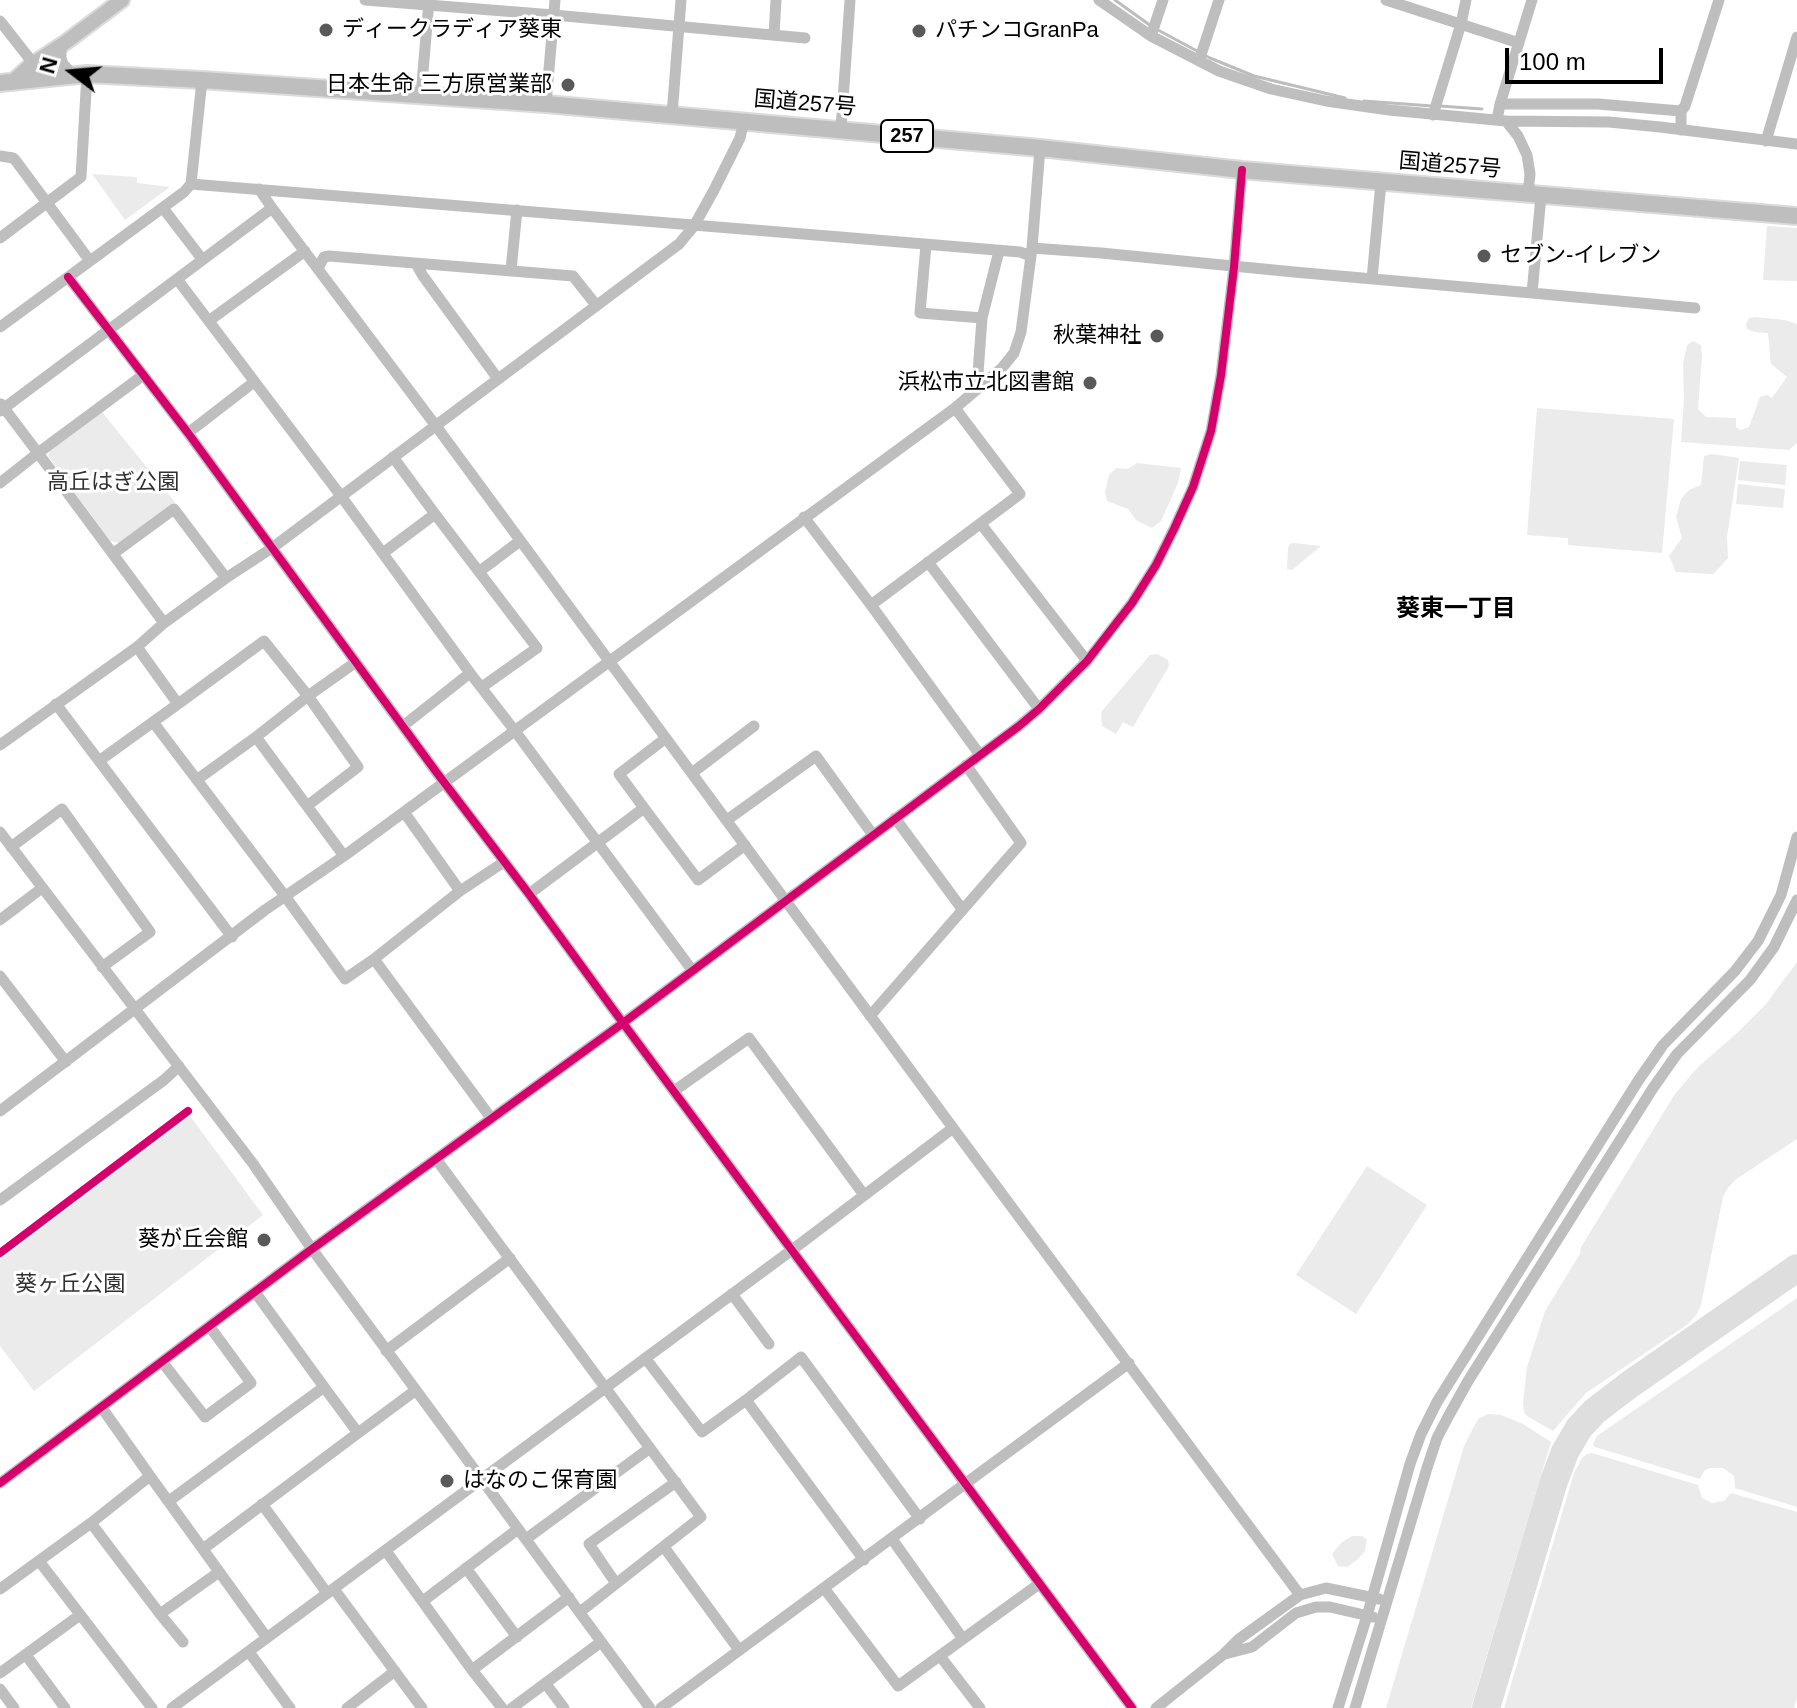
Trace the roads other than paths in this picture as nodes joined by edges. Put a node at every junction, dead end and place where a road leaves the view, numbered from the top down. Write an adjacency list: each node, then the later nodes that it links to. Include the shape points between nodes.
1 (122, 0): 26 (main road)
2 (365, 0): 15 (street)
3 (555, 0): 17 (street)
4 (681, 0): 20 (street)
5 (776, 0): 22 (street)
6 (850, 0): 41 (street)
7 (1099, 0): 21 (street)
8 (1163, 0): 21 (street)
9 (1219, 0): 27 (street)
10 (1386, 0): 16 (street)
11 (1432, 0): 16 (street)
12 (1466, 0): 19 (street)
13 (1532, 0): 25 (street)
14 (1719, 0): 37 (street)
15 (429, 2): 17 (street); 33 (street)
16 (1428, 13): 19 (street)
17 (554, 15): 20 (street); 34 (street)
18 (0, 21): 28 (street)
19 (1461, 24): 25 (street); 36 (street)
20 (679, 26): 22 (street); 38 (street)
21 (1153, 30): 27 (street)
22 (774, 35): 24 (street)
23 (1797, 37): 43 (street)
24 (805, 38)
25 (1519, 43): 35 (street)
26 (61, 45): 28 (main road); 29 (street, via 63,64)
27 (1201, 56): 36 (street, via 1219,71 1271,89 1326,101)
28 (33, 63): 31 (main road)
29 (80, 74): 30 (highway, 国道257号 / 257); 31 (highway, 国道257号 / 257); 52 (street, via 82,173)
30 (202, 80): 33 (highway, 国道257号 / 257); 49 (street)
31 (8, 81): 32 (main road)
32 (0, 90)
33 (421, 95): 34 (highway, 国道257号 / 257)
34 (546, 104): 38 (highway, 国道257号 / 257)
35 (1500, 104): 37 (street); 40 (street)
36 (1435, 109): 40 (street)
37 (1681, 111): 42 (street)
38 (672, 115): 39 (highway, 国道257号 / 257)
39 (744, 121): 41 (highway, 国道257号 / 257); 57 (street)
40 (1501, 121): 42 (street, via 1609,122); 51 (street, via 1518,136 1527,155)
41 (841, 129): 45 (highway, 国道257号 / 257)
42 (1681, 130): 43 (street)
43 (1766, 141): 44 (street)
44 (1797, 144)
45 (1040, 148): 47 (highway, 国道257号 / 257); 62 (street)
46 (0, 156): 52 (street, via 13,158)
47 (1242, 170): 48 (highway, 国道257号 / 257); 66 (street)
48 (1381, 182): 51 (highway, 国道257号 / 257); 71 (street)
49 (191, 184): 50 (street); 53 (street)
50 (259, 189): 54 (street); 55 (street)
51 (1535, 195): 56 (highway, 国道257号 / 257); 72 (street)
52 (47, 204): 58 (street); 64 (street)
53 (163, 208): 63 (street); 64 (street)
54 (272, 208): 60 (street); 63 (street)
55 (517, 210): 57 (street); 68 (street)
56 (1797, 216)
57 (694, 226): 59 (street); 73 (street, via 679,244)
58 (0, 238)
59 (926, 245): 61 (street); 75 (street, via 920,313)
60 (305, 251): 67 (street); 76 (street)
61 (999, 251): 62 (street); 75 (street)
62 (1031, 252): 66 (street, via 1115,254); 82 (street, via 1014,353)
63 (202, 259): 70 (street)
64 (90, 261): 69 (street)
65 (416, 264): 67 (street, via 329,256); 68 (street); 80 (street)
66 (1234, 267): 71 (street); 105 (street, via 1211,431 1193,487 1156,565)
67 (318, 268): 85 (street)
68 (511, 270): 73 (street, via 573,276)
69 (68, 277): 77 (street); 78 (street)
70 (177, 279): 76 (street); 78 (street)
71 (1372, 279): 72 (street)
72 (1532, 293): 74 (street)
73 (596, 305): 80 (street)
74 (1695, 308)
75 (982, 318): 82 (street)
76 (210, 320): 81 (street)
77 (0, 327)
78 (109, 330): 79 (street); 83 (street)
79 (142, 376): 86 (street); 87 (street)
80 (498, 379): 85 (street)
81 (254, 382): 86 (street); 90 (street)
82 (977, 387): 84 (street)
83 (1, 407): 87 (street)
84 (955, 408): 92 (street); 93 (street, via 1020,494)
85 (436, 426): 88 (street); 94 (street)
86 (188, 433): 95 (street)
87 (38, 453): 89 (street); 96 (street)
88 (393, 457): 90 (street); 91 (street)
89 (0, 483)
90 (341, 496): 95 (street); 97 (street)
91 (435, 514): 97 (street); 99 (street)
92 (804, 517): 101 (street); 104 (street)
93 (981, 524): 98 (street); 105 (street)
94 (520, 541): 99 (street); 104 (street)
95 (272, 548): 100 (street); 106 (street)
96 (114, 553): 100 (street, via 174,509); 102 (street)
97 (383, 553): 107 (street)
98 (928, 562): 101 (street); 112 (street)
99 (480, 571): 108 (street, via 537,648)
100 (226, 578): 102 (street)
101 (871, 605): 120 (street)
102 (164, 623): 103 (street)
103 (137, 647): 110 (street); 111 (street)
104 (610, 661): 116 (street); 118 (street)
105 (1087, 661): 112 (street)
106 (356, 662): 109 (street); 114 (street)
107 (470, 673): 108 (street); 114 (street)
108 (482, 687): 116 (street)
109 (308, 696): 111 (street, via 264,641); 117 (street); 126 (street, via 358,767)
110 (56, 704): 119 (street); 121 (street)
111 (178, 704): 113 (street)
112 (1039, 709): 120 (street)
113 (153, 722): 121 (street); 124 (street)
114 (403, 726): 125 (street)
115 (754, 726): 123 (street)
116 (515, 731): 125 (street); 134 (street)
117 (256, 737): 124 (street); 126 (street)
118 (666, 738): 123 (street); 127 (street, via 619,774)
119 (0, 745)
120 (980, 755): 122 (street)
121 (99, 761): 146 (street)
122 (966, 765): 129 (street); 144 (street, via 1021,843)
123 (692, 773): 130 (street)
124 (198, 779): 141 (street)
125 (444, 781): 128 (street); 137 (street)
126 (307, 806): 136 (street)
127 (644, 808): 134 (street); 135 (street, via 698,880)
128 (404, 812): 136 (street); 139 (street)
129 (895, 818): 131 (street); 144 (street)
130 (727, 820): 131 (street, via 816,756); 135 (street)
131 (873, 835): 143 (street)
132 (1797, 837): 207 (street, via 1781,895 1758,941 1663,1045 1437,1402 1410,1464)
133 (4, 839): 138 (street); 148 (street, via 62,809 150,932)
134 (597, 842): 140 (street); 149 (street)
135 (745, 845): 143 (street)
136 (344, 856): 141 (street)
137 (504, 862): 139 (street); 140 (street)
138 (42, 888): 145 (street); 148 (street)
139 (460, 891): 147 (street)
140 (529, 894): 153 (street)
141 (285, 896): 146 (street); 147 (street, via 345,979)
142 (1797, 900): 209 (street, via 1750,980 1677,1054 1653,1088 1468,1381 1437,1438)
143 (787, 901): 149 (street); 152 (street)
144 (962, 909): 152 (street)
145 (0, 920)
146 (232, 937): 151 (street)
147 (374, 959): 158 (street)
148 (102, 967): 151 (street)
149 (692, 970): 153 (street)
150 (0, 976): 154 (street)
151 (135, 1009): 154 (street); 155 (street)
152 (870, 1016): 159 (street)
153 (623, 1023): 156 (street); 158 (street)
154 (66, 1062): 157 (street)
155 (179, 1066): 162 (street); 163 (street)
156 (674, 1091): 161 (street, via 749,1038); 164 (street)
157 (0, 1111)
158 (491, 1118): 160 (street)
159 (953, 1128): 161 (street); 173 (street)
160 (436, 1159): 163 (street); 165 (street)
161 (864, 1195): 164 (street)
162 (0, 1200)
163 (312, 1249): 166 (street); 170 (street)
164 (792, 1250): 167 (street); 185 (street)
165 (510, 1258): 170 (street); 175 (street)
166 (255, 1292): 168 (street); 174 (street)
167 (732, 1294): 169 (street); 171 (street)
168 (210, 1327): 172 (street); 172 (street, via 251,1383 205,1417)
169 (769, 1344)
170 (386, 1351): 176 (street)
171 (646, 1359): 175 (street); 177 (street, via 702,1432)
172 (163, 1363): 178 (street)
173 (1129, 1363): 185 (street); 205 (street)
174 (324, 1387): 179 (street); 186 (street)
175 (606, 1387): 180 (street); 182 (street)
176 (416, 1390): 179 (street); 182 (street)
177 (746, 1400): 188 (street, via 801,1357); 196 (street)
178 (102, 1408): 181 (street); 184 (street)
179 (358, 1433): 187 (street)
180 (650, 1448): 183 (street); 191 (street)
181 (150, 1476): 186 (street); 189 (street)
182 (482, 1479): 190 (street); 195 (street)
183 (676, 1482): 193 (street, via 701,1517); 200 (street, via 589,1544)
184 (0, 1483)
185 (964, 1484): 188 (street); 201 (street)
186 (169, 1501): 194 (street)
187 (262, 1504): 194 (street); 204 (street)
188 (920, 1519): 192 (street)
189 (91, 1523): 197 (street); 211 (street)
190 (518, 1529): 191 (street); 198 (street)
191 (526, 1539): 206 (street)
192 (892, 1539): 196 (street); 217 (street)
193 (664, 1547): 200 (street); 220 (street)
194 (203, 1549): 199 (street)
195 (386, 1551): 204 (street); 208 (street)
196 (864, 1560): 202 (street)
197 (39, 1561): 203 (street); 212 (street)
198 (466, 1568): 208 (street); 215 (street)
199 (219, 1572): 211 (street); 216 (street)
200 (615, 1582): 210 (street)
201 (1039, 1584): 217 (street); 243 (street)
202 (824, 1588): 220 (street); 224 (street, via 898,1686)
203 (0, 1589)
204 (330, 1591): 216 (street); 226 (street)
205 (1300, 1595): 207 (street, via 1326,1588); 222 (street)
206 (569, 1597): 210 (street); 215 (street)
207 (1373, 1597): 209 (street); 213 (street)
208 (423, 1601): 225 (street)
209 (1388, 1601): 214 (street)
210 (580, 1612): 219 (street)
211 (160, 1614): 218 (street)
212 (80, 1615): 223 (street); 233 (street)
213 (1367, 1616): 214 (street); 222 (street, via 1316,1607 1296,1613 1252,1647); 245 (street)
214 (1382, 1620): 246 (street)
215 (517, 1637): 225 (street)
216 (267, 1638): 221 (street)
217 (963, 1639): 224 (street)
218 (183, 1642)
219 (601, 1642): 228 (street); 240 (street)
220 (739, 1650): 241 (street)
221 (249, 1652): 230 (street); 234 (street)
222 (1224, 1654): 244 (street)
223 (26, 1655): 227 (street); 232 (street)
224 (940, 1656): 242 (street)
225 (472, 1670): 237 (street)
226 (395, 1671): 235 (street); 236 (street)
227 (0, 1673)
228 (546, 1684): 238 (street); 239 (street)
229 (0, 1689): 231 (street)
230 (286, 1707)
231 (14, 1708)
232 (65, 1708)
233 (152, 1708)
234 (172, 1708)
235 (347, 1708)
236 (422, 1708)
237 (502, 1708)
238 (512, 1708)
239 (564, 1708)
240 (650, 1708)
241 (661, 1708)
242 (980, 1708)
243 (1132, 1708)
244 (1156, 1708)
245 (1338, 1708)
246 (1355, 1708)

